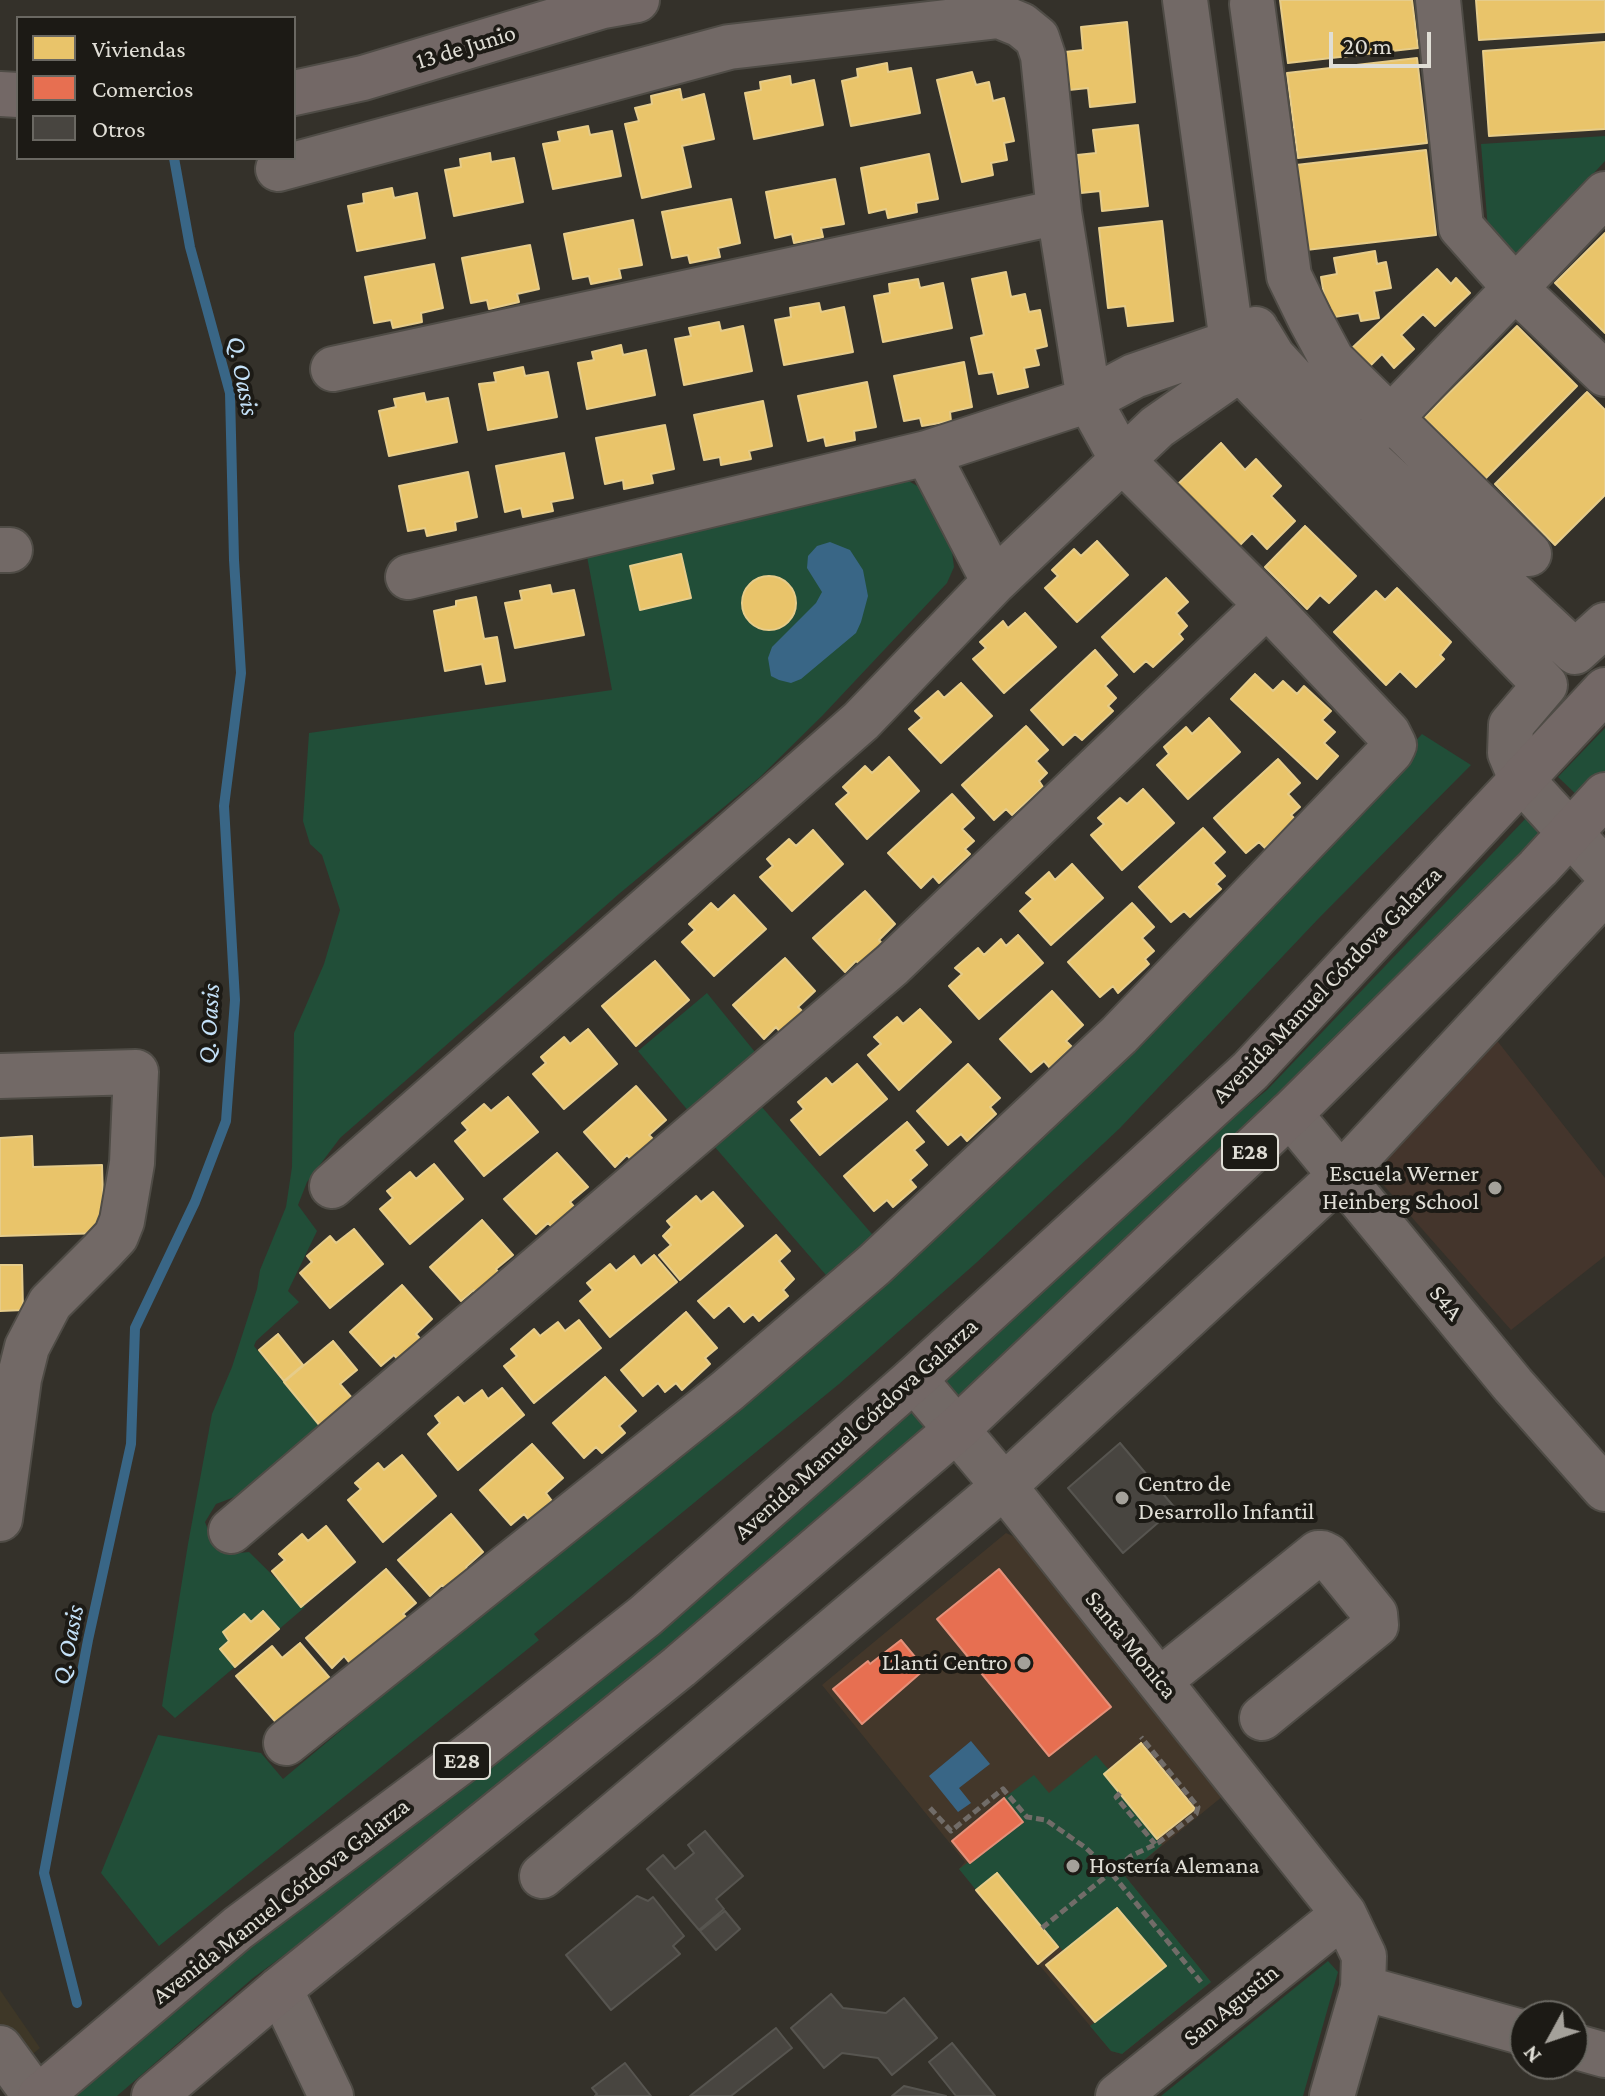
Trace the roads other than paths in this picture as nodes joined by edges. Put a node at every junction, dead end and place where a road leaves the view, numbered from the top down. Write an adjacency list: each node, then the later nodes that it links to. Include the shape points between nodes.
1 (1185, 0): 10 (street)
2 (1438, 0): 9 (street, via 1461,227)
3 (614, 2): 5 (main road, 13 de Junio, via 363,78)
4 (1234, 2): 10 (street); 14 (street, via 1289,276)
5 (296, 93)
6 (278, 169): 8 (street, via 729,47 999,16 1037,38 1043,56)
7 (1605, 194): 9 (street)
8 (1059, 212): 11 (street); 13 (street)
9 (1516, 289): 12 (street); 14 (street)
10 (1250, 349): 13 (street, via 1134,376); 14 (street); 16 (street); 22 (street)
11 (333, 369)
12 (1605, 374)
13 (1089, 400): 15 (street); 16 (street)
14 (1376, 434): 17 (street); 21 (street)
15 (927, 453): 18 (street); 19 (street)
16 (1122, 460): 19 (street); 20 (street)
17 (1529, 554)
18 (408, 577)
19 (994, 582): 32 (street, via 861,721)
20 (1267, 605): 38 (street, via 892,965); 41 (street, via 1388,733 1391,751 1119,1035 874,1265 727,1391)
21 (1590, 638): 22 (street)
22 (1545, 685): 24 (street, via 1511,725 1510,753)
23 (1605, 690): 24 (main road, Avenida Manuel Córdova Galarza / E28)
24 (1521, 779): 26 (street); 33 (main road, Avenida Manuel Córdova Galarza / E28, via 1250,1071)
25 (1605, 795): 26 (main road, E28)
26 (1570, 832): 27 (street); 30 (main road, E28)
27 (1605, 871)
28 (1605, 891): 31 (street)
29 (0, 1076): 37 (street, via 136,1072 132,1163 122,1221 116,1236 50,1303 27,1347)
30 (1290, 1114): 31 (street, S4A); 34 (main road, E28)
31 (1341, 1175): 35 (street); 36 (street, S4A)
32 (332, 1186)
33 (914, 1379): 34 (street, Santa Monica); 47 (main road, Avenida Manuel Córdova Galarza / E28, via 645,1616 475,1751 238,1928)
34 (956, 1430): 35 (street, Santa Monica); 45 (main road, E28, via 679,1667)
35 (1004, 1486): 39 (street, Santa Monica); 42 (street)
36 (1605, 1489)
37 (0, 1519)
38 (231, 1531)
39 (1159, 1681): 40 (street, via 1322,1553 1375,1614 1376,1625); 43 (street, Santa Monica)
40 (1262, 1718)
41 (286, 1743)
42 (542, 1876)
43 (1344, 1914): 44 (street, Santa Monica, via 1364,1956); 50 (street, San Agustin)
44 (1363, 1988): 46 (street); 51 (street, Santa Monica)
45 (280, 1989): 48 (street); 49 (main road, E28)
46 (1509, 2029)
47 (23, 2078)
48 (315, 2089)
49 (154, 2096)
50 (1118, 2096)
51 (1332, 2096)

